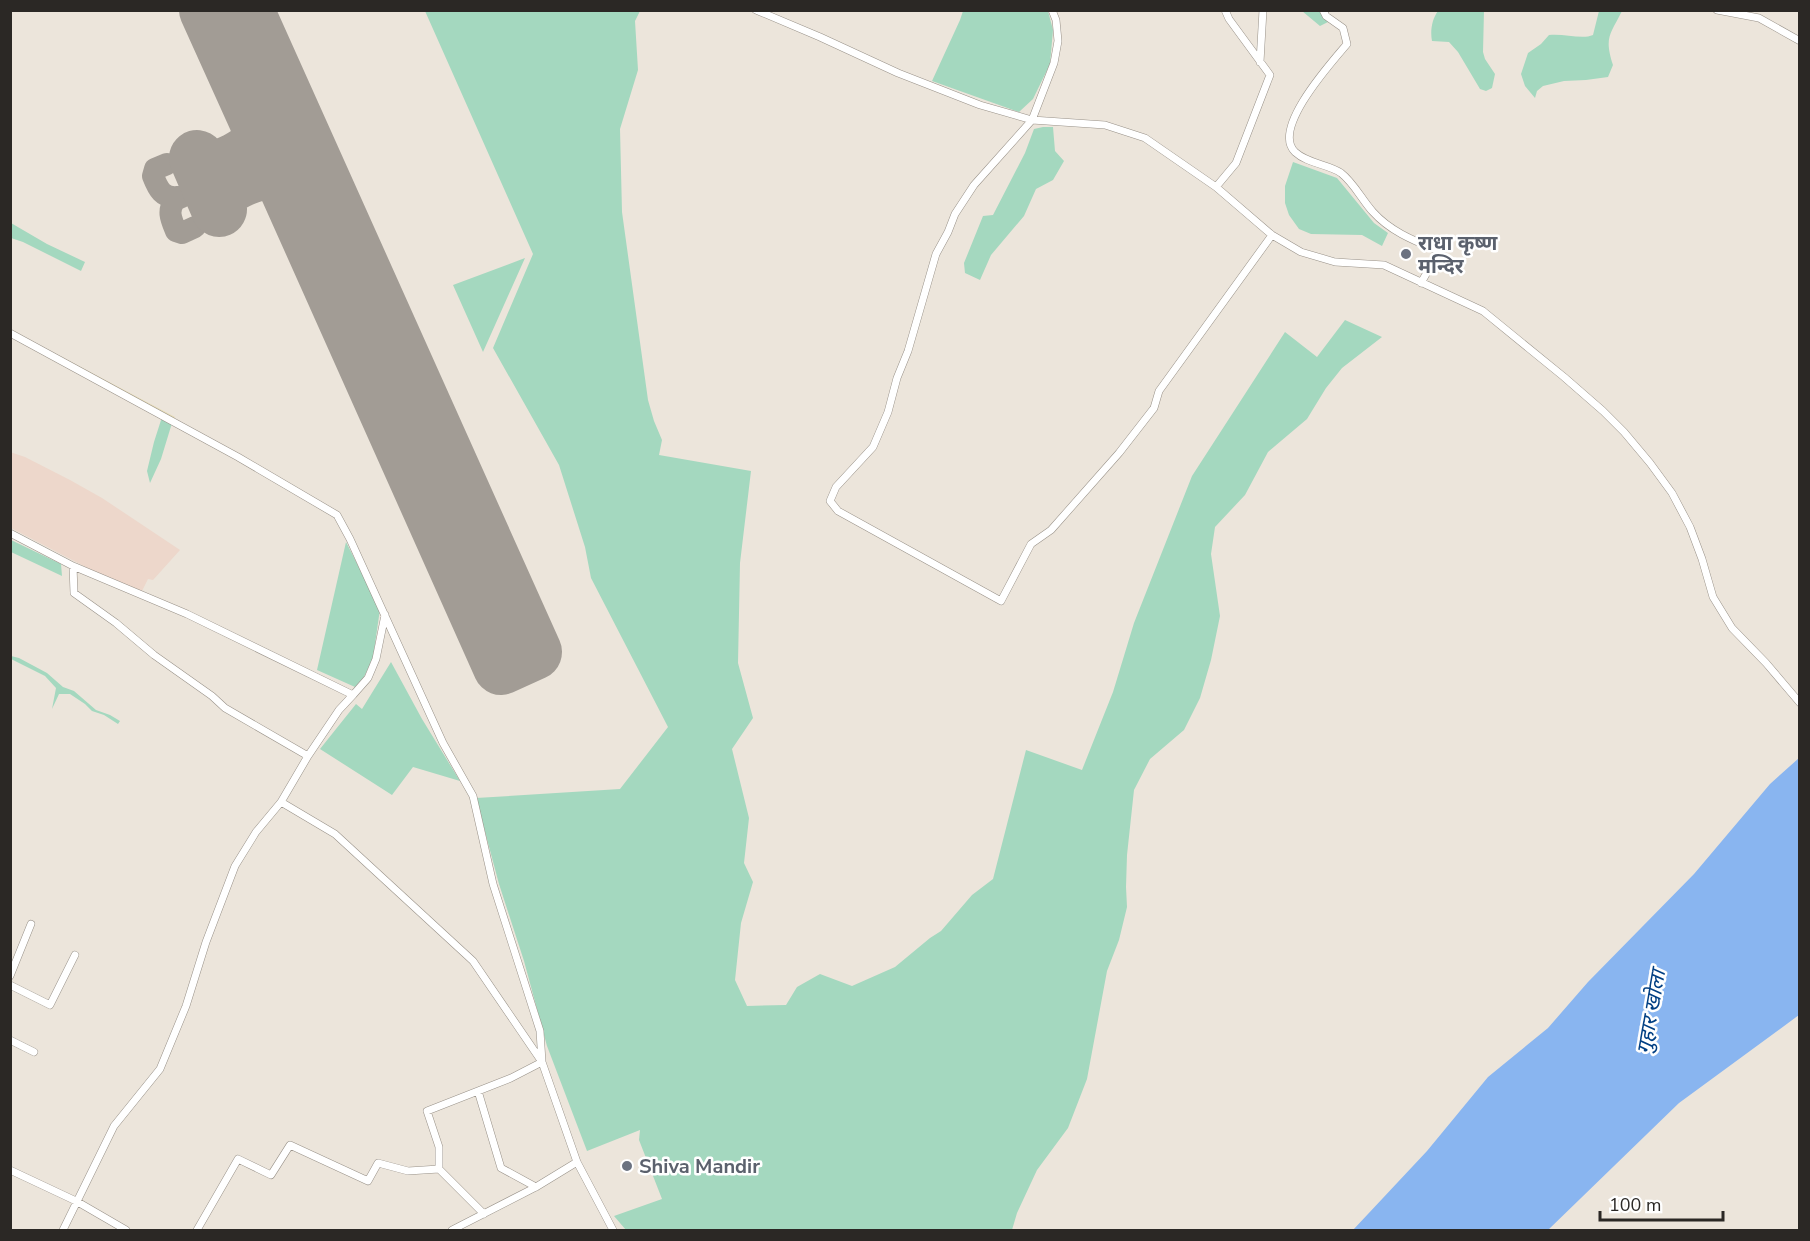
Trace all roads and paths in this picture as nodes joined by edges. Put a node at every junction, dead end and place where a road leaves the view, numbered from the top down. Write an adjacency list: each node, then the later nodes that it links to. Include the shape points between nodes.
1 (756, 10): 9 (street, via 956,97)
2 (1052, 10): 9 (street, via 1058,41 1054,63)
3 (1225, 10): 8 (street)
4 (1263, 10): 8 (street)
5 (1323, 10): 12 (street, via 1343,28 1347,44 1300,106 1289,143 1296,153 1340,173 1386,224 1439,251)
6 (1718, 10): 7 (street, via 1760,18)
7 (1800, 41)
8 (1260, 62): 10 (street, via 1270,75 1236,164)
9 (1032, 120): 10 (street, via 1105,125 1145,138); 11 (street, via 974,185 955,214 936,254 908,351 873,447 836,487 830,501 838,511 1001,601 1031,544 1051,530 1119,453)
10 (1216, 187): 11 (street)
11 (1272, 235): 12 (street, via 1301,252 1335,262 1384,265)
12 (1421, 283): 18 (street, via 1483,311 1624,432 1672,493 1690,526 1713,597 1732,628)
13 (10, 333): 16 (street, via 337,515)
14 (10, 533): 15 (street)
15 (72, 566): 17 (street, via 187,614); 19 (street, via 74,593 225,708)
16 (385, 615): 17 (street, via 376,659 368,678); 27 (street, via 443,743 473,796 494,884 540,1031)
17 (353, 695): 19 (street)
18 (1798, 701)
19 (308, 756): 20 (street)
20 (281, 802): 27 (street, via 335,834 473,961); 33 (street, via 235,866 160,1069 114,1126)
21 (31, 924): 23 (street)
22 (75, 955): 24 (street, via 50,1005)
23 (10, 976)
24 (10, 985)
25 (10, 1040): 26 (street)
26 (34, 1052)
27 (542, 1062): 28 (street); 29 (street)
28 (478, 1091): 30 (street, via 427,1111 439,1147); 32 (street, via 501,1168)
29 (577, 1162): 32 (street); 39 (street)
30 (439, 1169): 34 (street); 37 (street, via 408,1171 378,1163 368,1181 290,1144 271,1175 238,1159)
31 (10, 1170): 33 (street)
32 (536, 1187): 34 (street)
33 (76, 1201): 35 (street); 36 (street)
34 (484, 1214): 38 (street)
35 (63, 1230)
36 (126, 1230)
37 (198, 1230)
38 (452, 1230)
39 (613, 1230)

